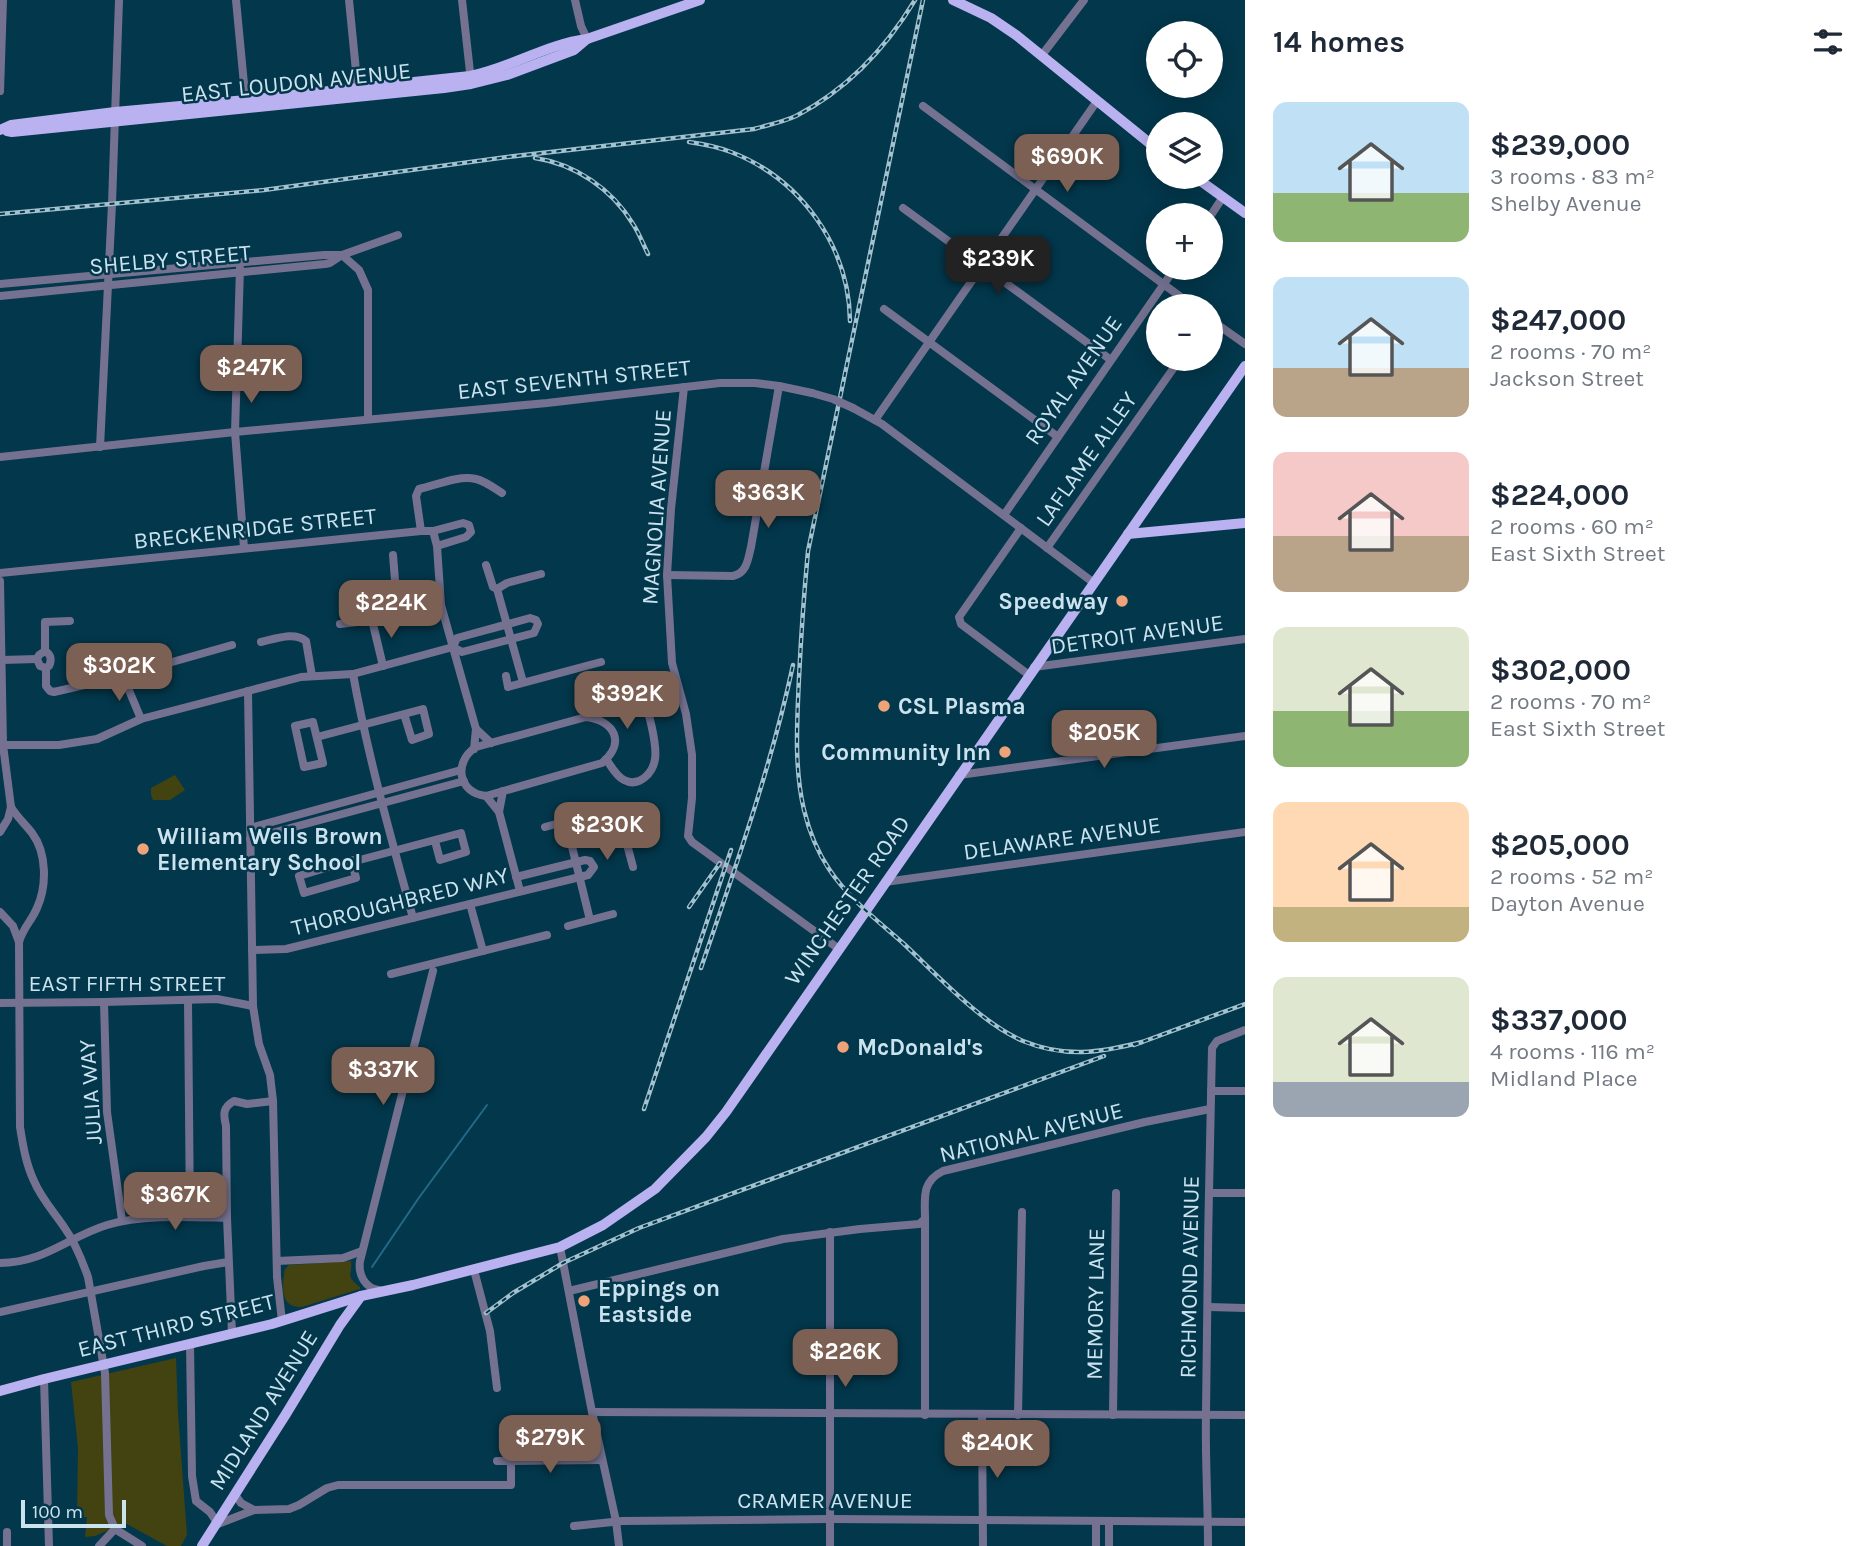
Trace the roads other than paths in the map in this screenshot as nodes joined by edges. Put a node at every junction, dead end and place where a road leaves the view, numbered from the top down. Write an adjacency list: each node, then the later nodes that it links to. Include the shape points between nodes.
1 (3, 0): 13 (street)
2 (119, 0): 18 (street)
3 (236, 0): 16 (street)
4 (349, 0): 14 (street)
5 (462, 0): 12 (street)
6 (575, 0): 10 (street)
7 (953, 0): 11 (main road, via 991,18)
8 (1084, 0): 11 (street)
9 (693, 1): 10 (main road, EAST LOUDON AVENUE)
10 (587, 39): 12 (main road, EAST LOUDON AVENUE)
11 (1042, 55): 15 (main road)
12 (470, 80): 14 (main road, EAST LOUDON AVENUE)
13 (0, 91)
14 (358, 93): 16 (main road, EAST LOUDON AVENUE)
15 (1097, 101): 20 (main road); 21 (street)
16 (246, 104): 18 (main road, EAST LOUDON AVENUE)
17 (923, 106): 21 (street)
18 (114, 116): 19 (main road, EAST LOUDON AVENUE, via 11,125); 32 (street)
19 (0, 130)
20 (1146, 140)
21 (1036, 189): 30 (street); 35 (street)
22 (1212, 189): 23 (main road)
23 (1223, 197): 24 (street); 26 (main road)
24 (1219, 203)
25 (903, 208): 30 (street)
26 (1245, 213)
27 (398, 235): 28 (street, SHELBY STREET)
28 (342, 255): 29 (street, SHELBY STREET); 31 (street, SHELBY STREET, via 325,264); 47 (street, via 359,270 368,290)
29 (240, 262): 31 (street); 32 (street, SHELBY STREET)
30 (982, 266): 40 (street); 42 (street)
31 (240, 272): 32 (street, SHELBY STREET); 49 (street)
32 (108, 280): 34 (street, SHELBY STREET); 37 (street, SHELBY STREET); 51 (street)
33 (1166, 280): 35 (street, ROYAL AVENUE)
34 (0, 284)
35 (1163, 284): 36 (street); 42 (street, ROYAL AVENUE)
36 (1177, 294)
37 (0, 296)
38 (884, 309): 40 (street)
39 (1223, 328): 41 (street)
40 (929, 342): 48 (street); 50 (street)
41 (1245, 344)
42 (1111, 360): 50 (street, ROYAL AVENUE)
43 (1245, 366): 59 (main road, WINCHESTER ROAD)
44 (1172, 371): 62 (street, LAFLAME ALLEY)
45 (779, 386): 46 (street, EAST SEVENTH STREET); 48 (street, EAST SEVENTH STREET, bridge, via 833,399); 67 (street, via 745,568 733,576)
46 (684, 387): 47 (street, EAST SEVENTH STREET); 67 (street, MAGNOLIA AVENUE)
47 (368, 419): 49 (street, EAST SEVENTH STREET)
48 (875, 420): 54 (street, EAST SEVENTH STREET)
49 (235, 432): 51 (street, EAST SEVENTH STREET); 61 (street)
50 (1058, 437): 54 (street, ROYAL AVENUE)
51 (100, 447): 52 (street, EAST SEVENTH STREET)
52 (0, 457)
53 (502, 493): 57 (street, via 468,478 419,489)
54 (1003, 514): 56 (street, EAST SEVENTH STREET)
55 (1245, 523): 59 (main road)
56 (1021, 528): 62 (street, EAST SEVENTH STREET); 86 (street, DETROIT AVENUE, via 959,614 961,624)
57 (421, 531): 58 (street, BRECKENRIDGE STREET); 61 (street, BRECKENRIDGE STREET)
58 (433, 531): 60 (street); 60 (street, BRECKENRIDGE STREET, via 463,523 470,528 466,537)
59 (1128, 534): 69 (main road, WINCHESTER ROAD)
60 (437, 547): 79 (street, via 441,605)
61 (244, 548): 65 (street, BRECKENRIDGE STREET)
62 (1047, 548): 69 (street, EAST SEVENTH STREET)
63 (393, 555): 71 (street, via 395,615)
64 (486, 565): 70 (street)
65 (0, 573)
66 (541, 573): 70 (street)
67 (667, 575): 138 (street, MAGNOLIA AVENUE, via 672,663 692,755 688,836)
68 (0, 581): 82 (street)
69 (1094, 583): 86 (main road, WINCHESTER ROAD)
70 (497, 589): 74 (street)
71 (372, 620): 73 (street); 84 (street)
72 (70, 621): 80 (street, via 45,622)
73 (340, 624)
74 (507, 625): 76 (street); 76 (street, via 530,618 538,624 534,633); 79 (street, via 457,638)
75 (1245, 639): 86 (street, DETROIT AVENUE)
76 (511, 640): 79 (street, via 462,652); 91 (street)
77 (261, 642): 89 (street, via 302,637)
78 (232, 645): 88 (street)
79 (453, 647): 84 (street); 97 (street)
80 (45, 651): 81 (street); 85 (street, via 51,659)
81 (37, 659): 82 (street); 85 (street)
82 (2, 660): 101 (street)
83 (601, 662): 91 (street)
84 (383, 666): 87 (street)
85 (46, 668): 88 (street, via 50,691)
86 (1032, 671): 105 (main road, WINCHESTER ROAD)
87 (354, 674): 89 (street); 96 (street)
88 (123, 676): 95 (street)
89 (312, 676): 92 (street)
90 (506, 676): 91 (street, via 508,687)
91 (523, 682)
92 (248, 691): 95 (street); 115 (street)
93 (404, 714): 96 (street)
94 (594, 718): 100 (street, via 575,719); 103 (street, via 607,723 612,731 614,749); 103 (street, via 598,694 611,685 630,689 645,703 655,744 652,770 631,782 623,780)
95 (141, 719): 101 (street, via 97,739 59,745)
96 (363, 725): 99 (street); 107 (street)
97 (476, 729): 100 (street); 102 (street)
98 (1245, 736): 105 (street)
99 (317, 737): 99 (street, via 313,722 295,726 304,767 323,763)
100 (491, 743): 102 (street)
101 (2, 745): 110 (street)
102 (478, 747): 104 (street, via 466,755)
103 (607, 759): 108 (street)
104 (461, 770): 106 (street); 107 (street)
105 (959, 775): 126 (main road, WINCHESTER ROAD)
106 (464, 781): 108 (street, via 475,792); 109 (street)
107 (379, 793): 109 (street); 115 (street)
108 (494, 794): 111 (street); 111 (street)
109 (381, 803): 118 (street); 120 (street)
110 (11, 807): 113 (street); 116 (street)
111 (499, 812): 125 (street)
112 (566, 822): 114 (street); 122 (street); 123 (street, via 607,810 613,825 625,836)
113 (23, 824): 116 (street, via 10,823); 133 (street, via 37,843 44,874 42,897)
114 (545, 827)
115 (250, 828): 118 (street)
116 (1, 830)
117 (1245, 832): 126 (street, DELAWARE AVENUE)
118 (250, 839): 139 (street)
119 (435, 841): 120 (street)
120 (394, 851): 121 (street); 131 (street)
121 (352, 862): 121 (street, via 356,878 304,893 299,876)
122 (576, 862): 124 (street); 124 (street, via 593,863 591,873); 125 (street, THOROUGHBRED WAY)
123 (633, 867)
124 (580, 876): 127 (street, THOROUGHBRED WAY); 134 (street)
125 (516, 877): 127 (street)
126 (885, 882): 138 (main road, WINCHESTER ROAD)
127 (520, 891): 128 (street, THOROUGHBRED WAY)
128 (470, 904): 131 (street, THOROUGHBRED WAY); 140 (street)
129 (0, 912): 132 (street)
130 (613, 914): 134 (street)
131 (413, 918): 139 (street, THOROUGHBRED WAY, via 286,949)
132 (7, 920): 133 (street, via 22,925); 137 (street)
133 (30, 920): 137 (street)
134 (590, 920): 135 (street)
135 (568, 926)
136 (547, 935): 140 (street)
137 (19, 942): 146 (street)
138 (839, 949): 163 (main road, WINCHESTER ROAD, via 726,1112 691,1153 639,1201)
139 (252, 950): 147 (street)
140 (483, 951): 142 (street)
141 (433, 971): 164 (street)
142 (391, 974)
143 (188, 1000): 144 (street, EAST FIFTH STREET); 147 (street, EAST FIFTH STREET, via 217,999); 157 (street)
144 (104, 1002): 146 (street, EAST FIFTH STREET); 160 (street, JULIA WAY, via 107,1112)
145 (0, 1003): 146 (street, EAST FIFTH STREET)
146 (20, 1003): 162 (street, via 20,1127 25,1155 47,1205)
147 (253, 1006): 151 (street)
148 (1245, 1030): 149 (street, RICHMOND AVENUE, via 1217,1041 1212,1048)
149 (1211, 1091): 150 (street); 152 (street, RICHMOND AVENUE)
150 (1245, 1091)
151 (273, 1101): 158 (street, via 234,1101 226,1107); 165 (street)
152 (1210, 1109): 154 (street, RICHMOND AVENUE); 159 (street, NATIONAL AVENUE, via 943,1171 927,1186)
153 (1116, 1193): 189 (street, MEMORY LANE)
154 (1209, 1193): 155 (street); 173 (street, RICHMOND AVENUE)
155 (1245, 1193)
156 (1022, 1212): 188 (street)
157 (190, 1217): 158 (street); 160 (street)
158 (227, 1218): 166 (street)
159 (925, 1219): 161 (street, via 916,1224); 186 (street, NATIONAL AVENUE)
160 (122, 1220): 162 (street)
161 (830, 1232): 170 (street, via 760,1244); 184 (street)
162 (72, 1241): 167 (street, via 29,1260); 171 (street)
163 (560, 1247): 168 (main road, WINCHESTER ROAD); 170 (street)
164 (362, 1251): 165 (street, via 343,1258); 169 (street, via 362,1277 369,1287)
165 (277, 1261): 176 (street)
166 (228, 1262): 171 (street); 177 (street)
167 (0, 1263)
168 (474, 1270): 169 (main road, WINCHESTER ROAD); 181 (street, via 490,1331)
169 (386, 1291): 172 (main road, WINCHESTER ROAD)
170 (569, 1291): 183 (street)
171 (92, 1292): 175 (street); 179 (street)
172 (361, 1296): 176 (main road, EAST THIRD STREET); 194 (main road, MIDLAND AVENUE)
173 (1209, 1307): 174 (street); 185 (street, RICHMOND AVENUE)
174 (1245, 1308)
175 (0, 1312)
176 (282, 1321): 177 (main road, EAST THIRD STREET)
177 (232, 1334): 178 (main road, EAST THIRD STREET)
178 (190, 1343): 179 (main road, EAST THIRD STREET); 203 (street, via 192,1476 198,1503)
179 (104, 1364): 180 (main road, EAST THIRD STREET); 205 (street, via 108,1505)
180 (44, 1379): 182 (main road, EAST THIRD STREET); 208 (street)
181 (497, 1388)
182 (0, 1391)
183 (592, 1412): 184 (street); 191 (street)
184 (831, 1413): 186 (street); 196 (street)
185 (1206, 1414): 189 (street); 190 (street); 201 (street, RICHMOND AVENUE)
186 (925, 1415): 187 (street)
187 (982, 1415): 188 (street); 197 (street)
188 (1018, 1415): 189 (street)
189 (1113, 1415)
190 (1245, 1415)
191 (603, 1460): 193 (street); 198 (street)
192 (497, 1461): 193 (street)
193 (511, 1461): 195 (street, via 511,1485 338,1485 289,1509)
194 (235, 1495): 195 (street); 203 (main road, MIDLAND AVENUE)
195 (254, 1510): 203 (street)
196 (831, 1519): 197 (street, CRAMER AVENUE); 198 (street, CRAMER AVENUE); 213 (street)
197 (984, 1520): 199 (street, CRAMER AVENUE); 214 (street)
198 (616, 1521): 204 (street, CRAMER AVENUE); 212 (street)
199 (1096, 1521): 200 (street, CRAMER AVENUE); 215 (street)
200 (1109, 1521): 201 (street, CRAMER AVENUE); 216 (street)
201 (1208, 1521): 202 (street, CRAMER AVENUE); 217 (street, RICHMOND AVENUE)
202 (1245, 1521)
203 (218, 1524): 211 (main road, MIDLAND AVENUE)
204 (574, 1527)
205 (115, 1529): 209 (street); 210 (street)
206 (7, 1532): 207 (street)
207 (7, 1546)
208 (49, 1546)
209 (99, 1546)
210 (142, 1546)
211 (202, 1546)
212 (619, 1546)
213 (831, 1546)
214 (983, 1546)
215 (1096, 1546)
216 (1109, 1546)
217 (1208, 1546)

